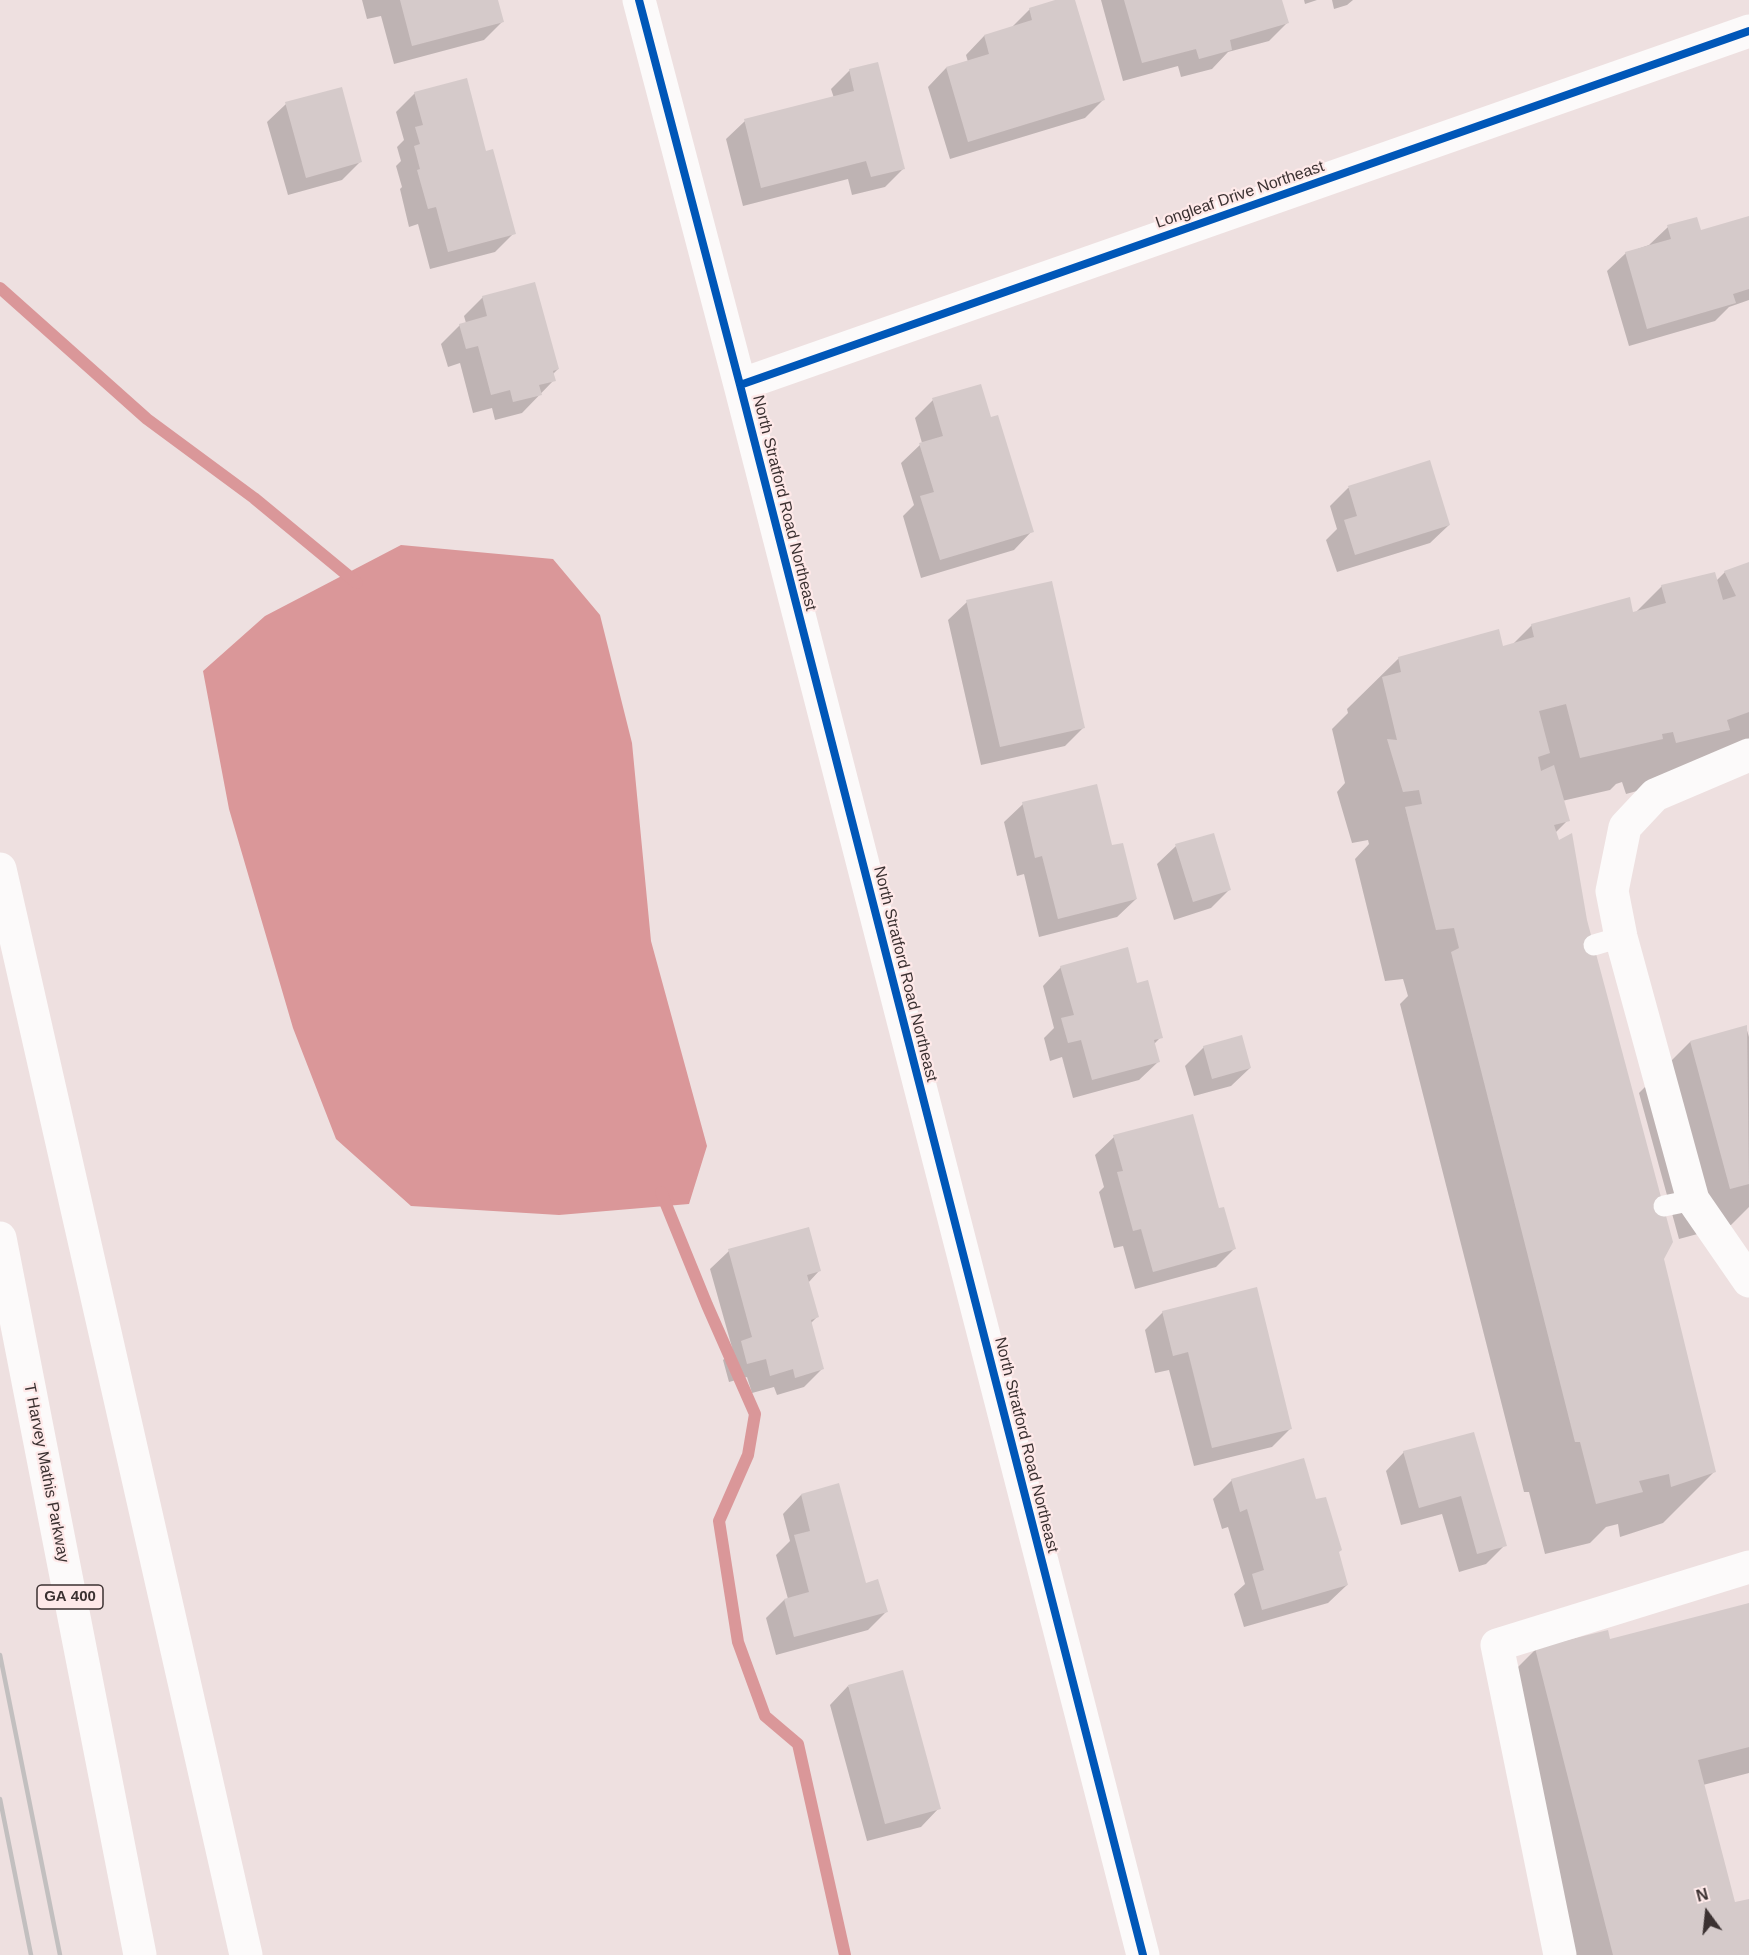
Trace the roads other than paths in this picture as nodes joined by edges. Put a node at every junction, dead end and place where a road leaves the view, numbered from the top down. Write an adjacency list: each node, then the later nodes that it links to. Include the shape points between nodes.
1 (639, 0): 3 (main road, North Stratford Road Northeast)
2 (1749, 31): 3 (main road, Longleaf Drive Northeast)
3 (740, 385): 11 (main road, North Stratford Road Northeast)
4 (1749, 755): 7 (main road, via 1655,795 1625,827 1607,941 1678,1203)
5 (0, 869): 10 (main road)
6 (0, 1238): 9 (main road, T Harvey Mathis Parkway / GA 400)
7 (1749, 1281)
8 (1749, 1568): 12 (main road, via 1497,1645)
9 (140, 1955)
10 (246, 1955)
11 (1143, 1955)
12 (1560, 1955)

